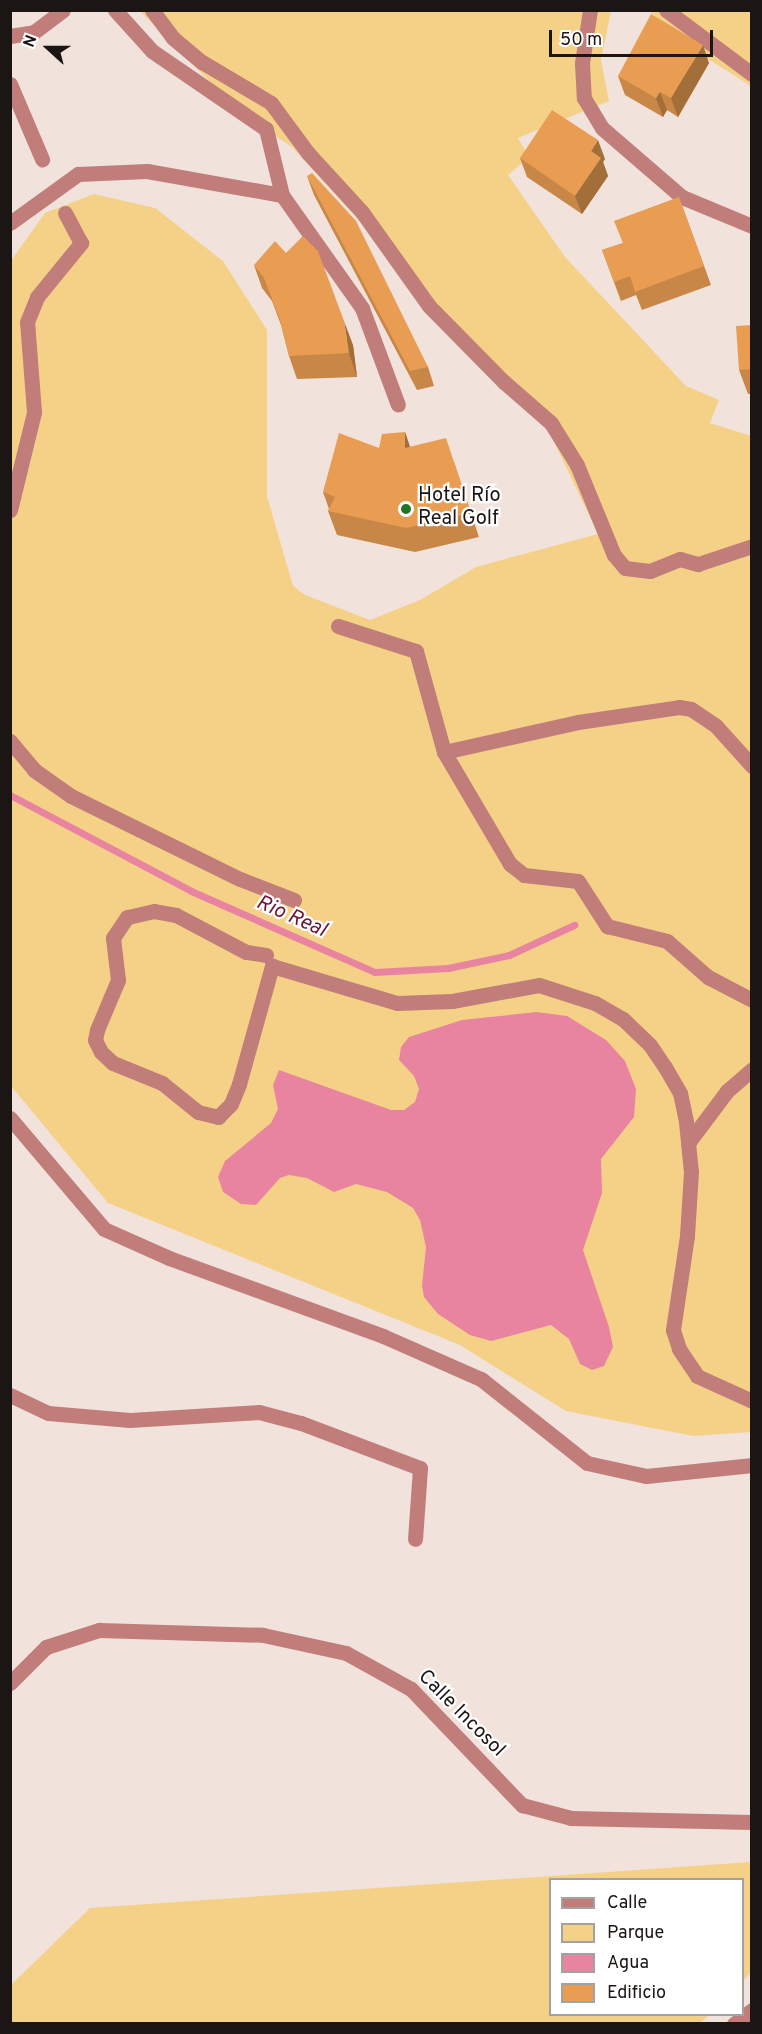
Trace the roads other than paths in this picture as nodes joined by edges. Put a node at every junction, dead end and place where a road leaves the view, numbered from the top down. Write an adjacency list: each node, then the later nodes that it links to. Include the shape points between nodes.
1 (63, 10): 6 (street, via 34,32)
2 (115, 10): 10 (street, via 152,51 266,129)
3 (152, 10): 16 (street, via 173,38 202,62 271,103 308,153 362,212 429,306 551,423 577,465 614,555 625,568 650,571 680,559 698,564)
4 (590, 10): 13 (street, via 582,63 584,98 602,128 682,197)
5 (666, 10): 7 (street)
6 (10, 36)
7 (752, 74)
8 (10, 84): 9 (street)
9 (42, 159)
10 (282, 195): 12 (street, via 147,171 78,174); 14 (street, via 362,308)
11 (65, 213): 15 (street, via 81,243 37,297 27,322 34,412)
12 (10, 223)
13 (752, 226)
14 (398, 405)
15 (10, 510)
16 (752, 546)
17 (338, 627): 19 (street, via 416,651)
18 (10, 741): 21 (street, via 34,770 71,796 240,879)
19 (444, 752): 20 (street, via 578,722 679,707 691,709 716,726); 23 (street, via 510,864 524,875 578,881 607,926 667,941 708,978)
20 (752, 766)
21 (294, 900)
22 (266, 955): 26 (street, via 246,952 176,915 146,911 127,916 113,938 118,980 97,1030 95,1040 101,1052 113,1063 162,1083 198,1112 218,1117 231,1104 239,1084 272,966 362,990 397,1004 452,1001 538,985 595,1003 623,1019 650,1045 680,1094)
23 (752, 1000)
24 (752, 1069): 26 (street, via 727,1091)
25 (10, 1118): 29 (street, via 104,1229 169,1258 383,1336 481,1379 587,1462 646,1476)
26 (688, 1143): 28 (street, via 691,1172 687,1236 673,1330 685,1364 697,1376)
27 (10, 1395): 30 (street, via 48,1413 130,1420 259,1412 301,1423 420,1468)
28 (752, 1401)
29 (752, 1465)
30 (415, 1539)
31 (10, 1683): 32 (street, Calle Incosol, via 46,1647 99,1630 263,1635 346,1653 411,1689 522,1805 571,1818)
32 (752, 1822)
33 (752, 2010): 34 (street)
34 (734, 2024)

